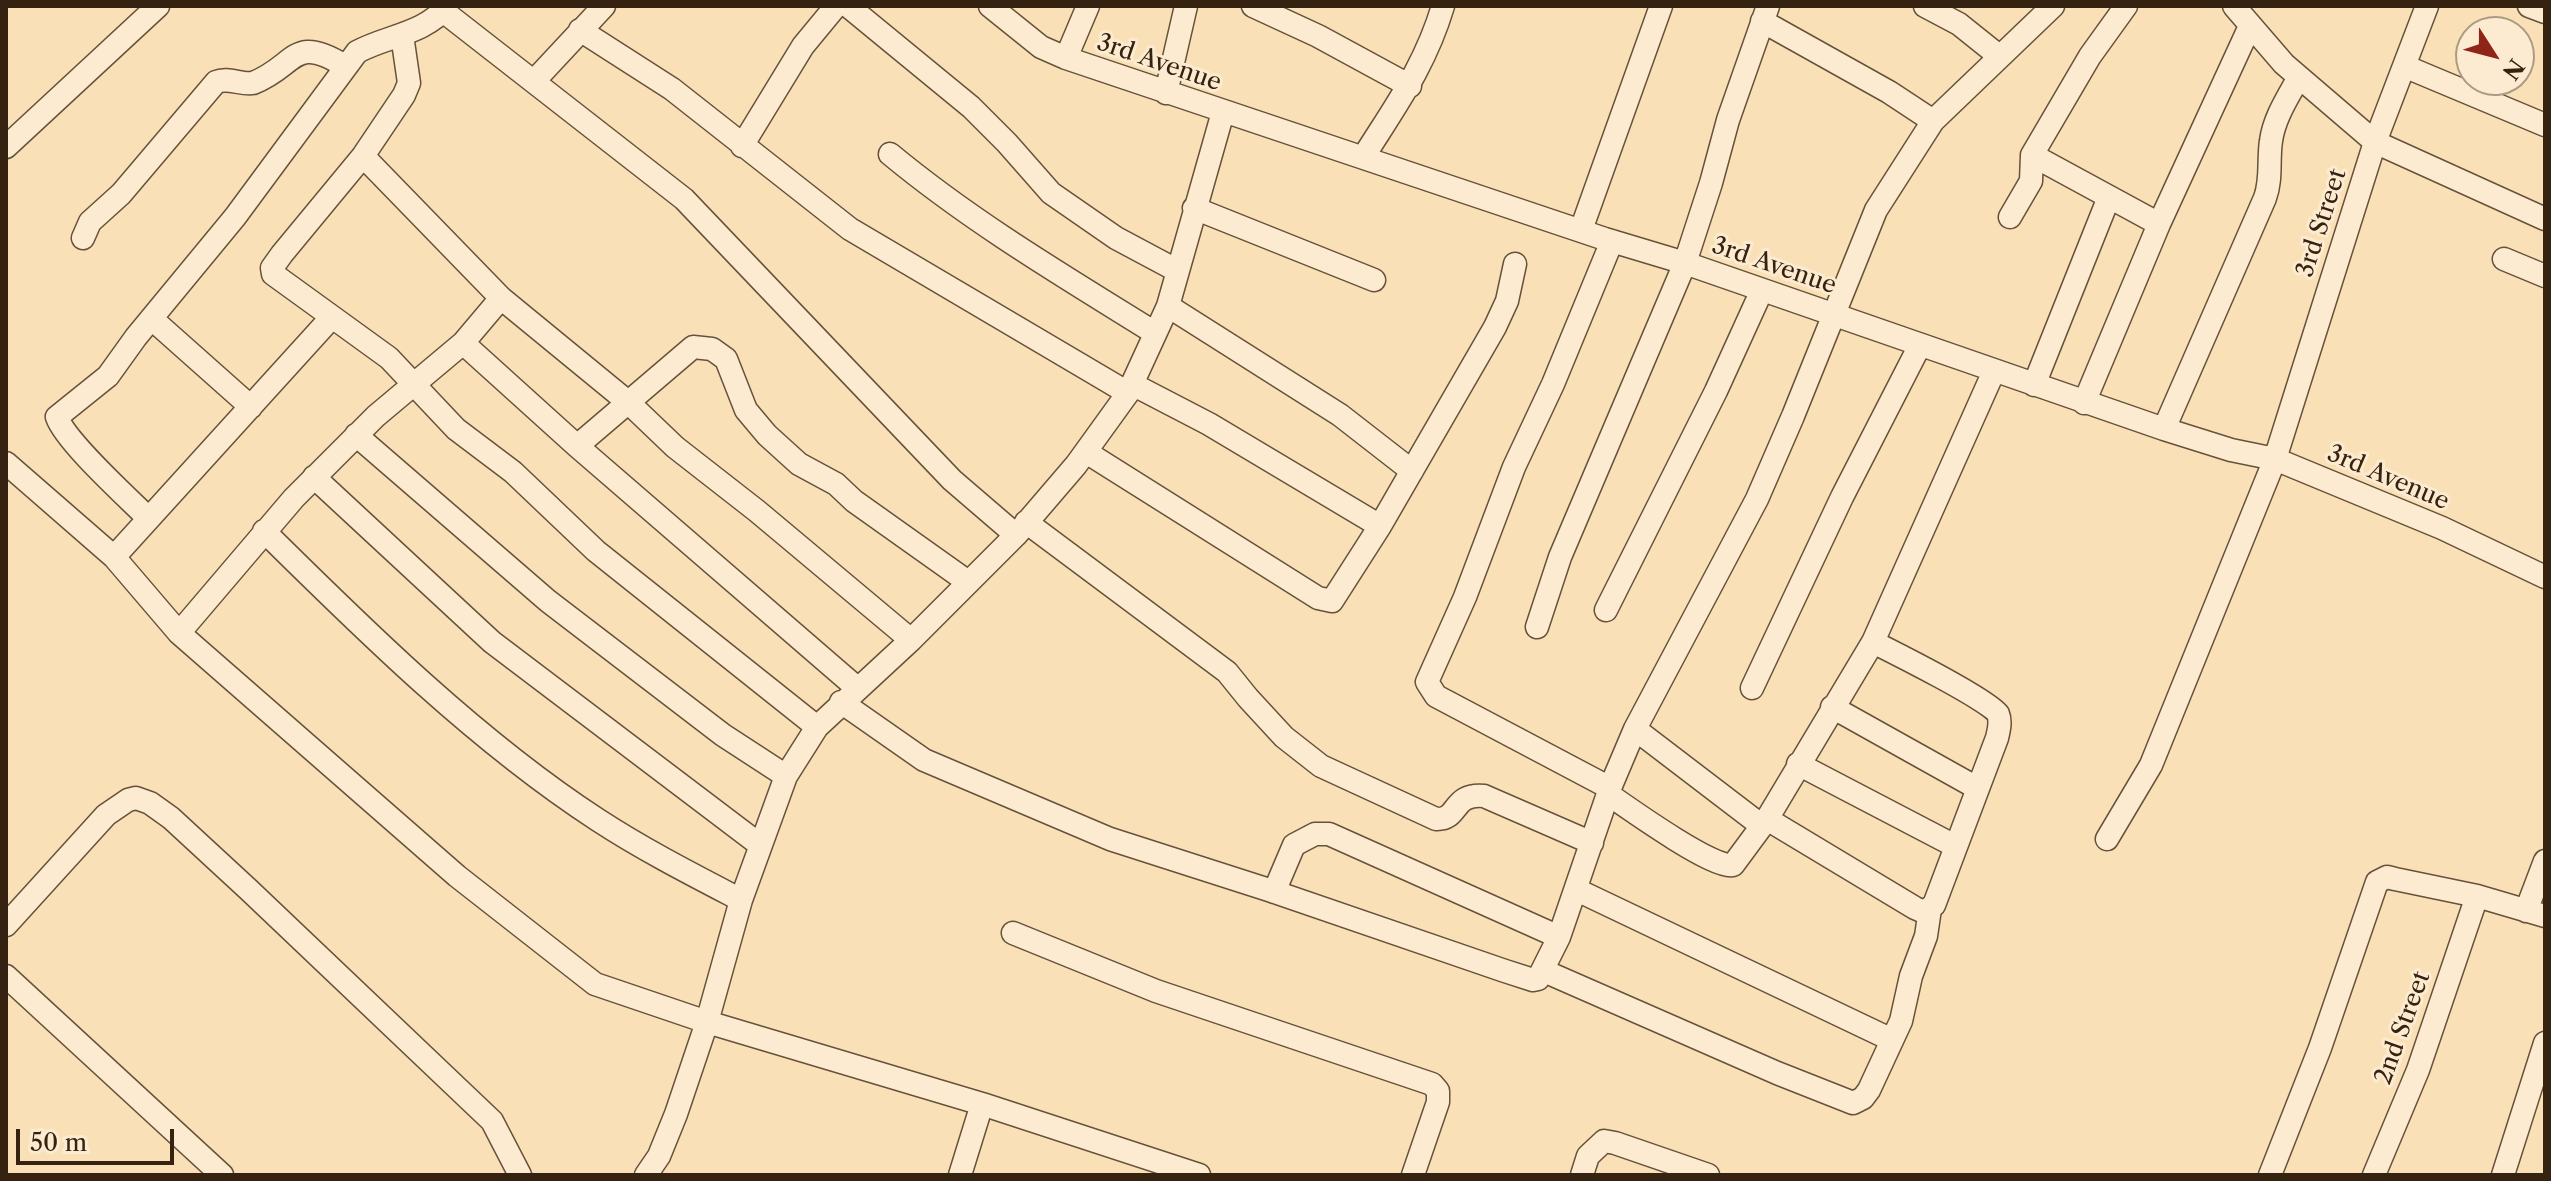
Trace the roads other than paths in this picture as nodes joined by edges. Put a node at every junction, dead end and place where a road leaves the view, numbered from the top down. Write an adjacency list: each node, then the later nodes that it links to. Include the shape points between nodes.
1 (158, 6): 37 (street)
2 (604, 6): 22 (street)
3 (836, 6): 36 (street, via 803,46)
4 (848, 6): 53 (street, via 971,107 1051,193 1116,238)
5 (990, 6): 25 (street, 3rd Avenue, via 1041,47)
6 (1088, 6): 25 (street)
7 (1186, 6): 31 (street)
8 (1253, 6): 30 (street)
9 (1443, 6): 30 (street)
10 (1661, 6): 47 (street)
11 (1925, 6): 20 (street)
12 (2053, 6): 24 (street)
13 (2126, 6): 39 (street)
14 (2234, 6): 21 (street)
15 (2427, 6): 27 (street, 3rd Street)
16 (2529, 6): 18 (street)
17 (445, 8): 23 (street); 29 (street)
18 (2545, 12)
19 (1765, 14): 33 (street); 51 (street)
20 (1964, 15): 24 (street)
21 (2250, 26): 28 (street); 46 (street)
22 (580, 30): 29 (street); 36 (street, via 672,89)
23 (402, 35): 26 (street, via 369,45); 40 (street, via 409,83)
24 (1999, 56): 33 (street)
25 (1066, 58): 31 (street, 3rd Avenue)
26 (345, 66): 48 (street, via 310,51 253,83 216,82 121,194 90,222); 61 (street, via 235,217)
27 (2404, 66): 34 (street); 35 (street, 3rd Street)
28 (2299, 77): 35 (street); 72 (street, via 2271,137 2265,198)
29 (535, 80): 82 (street, via 684,199 952,480)
30 (1410, 86): 41 (street)
31 (1166, 93): 32 (street, 3rd Avenue)
32 (1223, 112): 41 (street, 3rd Avenue); 43 (street)
33 (1933, 121): 59 (street, via 1876,210)
34 (2545, 125)
35 (2375, 142): 45 (street); 76 (street, 3rd Street)
36 (742, 146): 68 (street, via 850,229)
37 (6, 147)
38 (890, 154): 62 (street, via 932,189)
39 (2032, 155): 42 (street); 44 (street, via 2031,181)
40 (363, 156): 57 (street); 60 (street, via 272,271)
41 (1364, 156): 47 (street, 3rd Avenue)
42 (2109, 197): 46 (street); 67 (street)
43 (1194, 208): 53 (street); 55 (street)
44 (2010, 217)
45 (2545, 219)
46 (2159, 224): 70 (street)
47 (1581, 230): 49 (street, 3rd Avenue)
48 (83, 238)
49 (1612, 241): 51 (street, 3rd Avenue); 100 (street, via 1427,682 1436,696)
50 (2504, 259): 54 (street)
51 (1685, 263): 56 (street, 3rd Avenue); 88 (street, via 1560,557)
52 (1515, 264): 78 (street, via 1495,327)
53 (1176, 270): 58 (street)
54 (2545, 276)
55 (1374, 280)
56 (1762, 290): 59 (street, 3rd Avenue); 87 (street)
57 (501, 298): 63 (street); 69 (street)
58 (1168, 306): 62 (street); 78 (street, via 1340,415)
59 (1835, 314): 64 (street, 3rd Avenue); 96 (street, via 1757,499)
60 (331, 318): 66 (street, via 389,358); 71 (street)
61 (152, 319): 71 (street); 80 (street, via 108,376 57,417 102,473)
62 (1155, 333): 68 (street)
63 (463, 343): 66 (street); 74 (street)
64 (1920, 345): 65 (street, 3rd Avenue); 92 (street)
65 (1994, 371): 67 (street, 3rd Avenue); 91 (street)
66 (413, 385): 73 (street); 95 (street, via 596,551)
67 (2034, 385): 70 (street, 3rd Avenue)
68 (1130, 388): 75 (street); 81 (street, via 1209,424)
69 (629, 403): 74 (street); 86 (street, via 693,347 712,349 726,359 746,410 767,435 799,464 836,484); 90 (street, via 675,447)
70 (2084, 403): 72 (street, 3rd Avenue)
71 (251, 407): 80 (street)
72 (2164, 429): 76 (street, 3rd Avenue)
73 (356, 435): 79 (street); 98 (street, via 548,601 723,735)
74 (577, 446): 93 (street)
75 (1086, 452): 81 (street, via 1329,601); 82 (street)
76 (2275, 459): 85 (street, 3rd Avenue); 102 (street, 3rd Street, via 2151,765)
77 (6, 463): 84 (street)
78 (1412, 471): 81 (street)
79 (314, 477): 83 (street); 104 (street, via 492,642)
80 (147, 517): 84 (street)
81 (1380, 526)
82 (1021, 529): 86 (street); 103 (street, via 1227,672 1284,737 1321,766 1436,819 1449,816 1460,800 1484,796)
83 (264, 531): 89 (street); 110 (street, via 500,748 598,820)
84 (114, 557): 89 (street)
85 (2545, 577)
86 (968, 582): 90 (street)
87 (1606, 610)
88 (1537, 627)
89 (179, 633): 118 (street, via 457,876 595,984)
90 (911, 640): 93 (street)
91 (1873, 642): 94 (street); 99 (street, via 1996,711 1997,738)
92 (1752, 688)
93 (849, 695): 95 (street); 108 (street, via 924,760 1110,839)
94 (1832, 707): 97 (street); 99 (street)
95 (817, 727): 98 (street)
96 (1635, 729): 100 (street); 101 (street)
97 (1798, 764): 101 (street); 105 (street)
98 (786, 776): 104 (street)
99 (1977, 788): 105 (street)
100 (1609, 791): 101 (street, via 1728,867 1742,856); 103 (street)
101 (1764, 822): 111 (street, via 1891,895 1924,912)
102 (2107, 839)
103 (1592, 843): 107 (street)
104 (760, 845): 110 (street)
105 (1955, 846): 111 (street)
106 (2545, 861): 112 (street)
107 (1577, 890): 115 (street); 119 (street)
108 (1274, 892): 115 (street, via 1294,845 1315,834 1329,834); 116 (street, via 1533,980)
109 (2477, 896): 112 (street); 130 (street, via 2387,877 2377,882); 131 (street, 2nd Street, via 2418,1070)
110 (741, 900): 118 (street)
111 (1930, 909): 119 (street)
112 (2535, 914)
113 (6, 925): 123 (street, via 106,815 128,800 150,803 492,1121)
114 (1013, 933): 127 (street, via 1156,991 1432,1084 1439,1096)
115 (1559, 937): 116 (street)
116 (1544, 971): 119 (street, via 1845,1102 1863,1098)
117 (6, 976): 122 (street)
118 (707, 1022): 121 (street); 124 (street, via 665,1142)
119 (1892, 1040)
120 (2545, 1043): 132 (street)
121 (982, 1104): 125 (street); 126 (street)
122 (222, 1175)
123 (520, 1175)
124 (646, 1175)
125 (960, 1175)
126 (1199, 1175)
127 (1413, 1175)
128 (1582, 1175): 129 (street, via 1588,1156 1604,1141)
129 (1708, 1175)
130 (2270, 1175)
131 (2374, 1175)
132 (2503, 1175)

